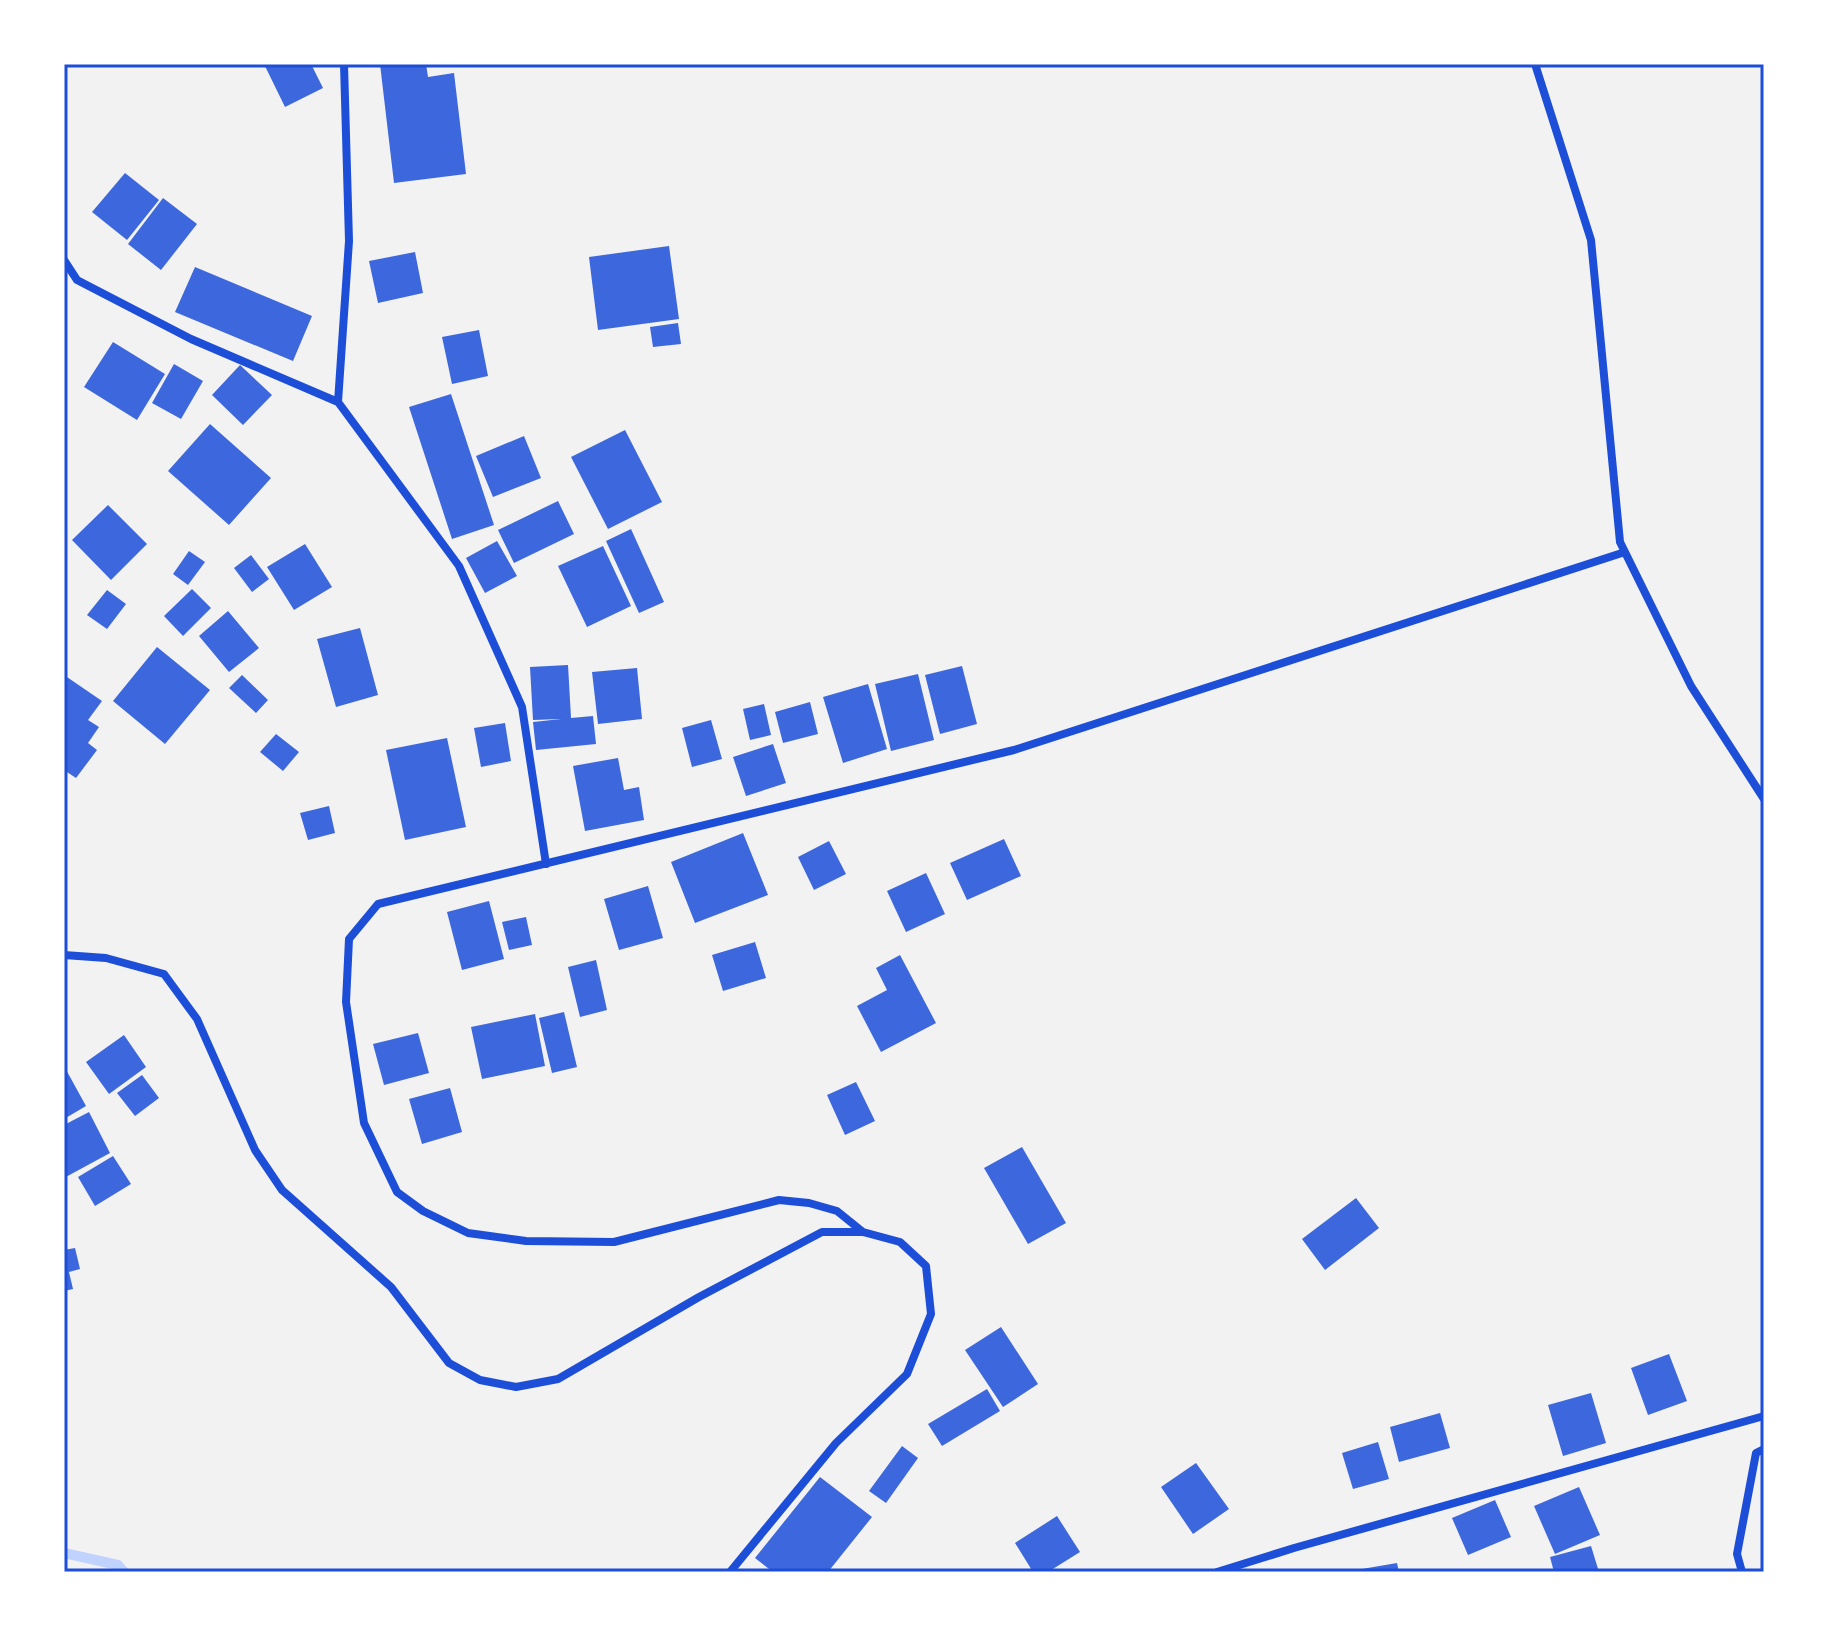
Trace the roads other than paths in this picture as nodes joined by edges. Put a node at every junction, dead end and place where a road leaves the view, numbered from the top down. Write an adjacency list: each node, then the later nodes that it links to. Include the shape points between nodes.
1 (344, 64): 4 (street, via 349,241)
2 (1535, 64): 5 (street, via 1591,240)
3 (64, 260): 4 (street, via 77,280 191,339)
4 (338, 402): 7 (street, via 459,566 522,707)
5 (1625, 552): 6 (street, via 1691,686); 7 (street, via 1014,750)
6 (1764, 799)
7 (546, 864): 9 (street, via 378,904 349,939 346,1002 364,1123 397,1192 468,1233 526,1241 614,1242 779,1200 837,1211)
8 (64, 955): 9 (street, via 106,958 164,974 197,1019 255,1150 282,1190 391,1287 449,1363 480,1380 516,1387 558,1379 822,1232)
9 (863, 1232): 12 (street, via 900,1242 926,1266 931,1314 907,1374 836,1443)
10 (1764, 1416): 13 (street)
11 (1764, 1449): 14 (street, via 1756,1453 1737,1554)
12 (730, 1572)
13 (1217, 1572)
14 (1742, 1572)

